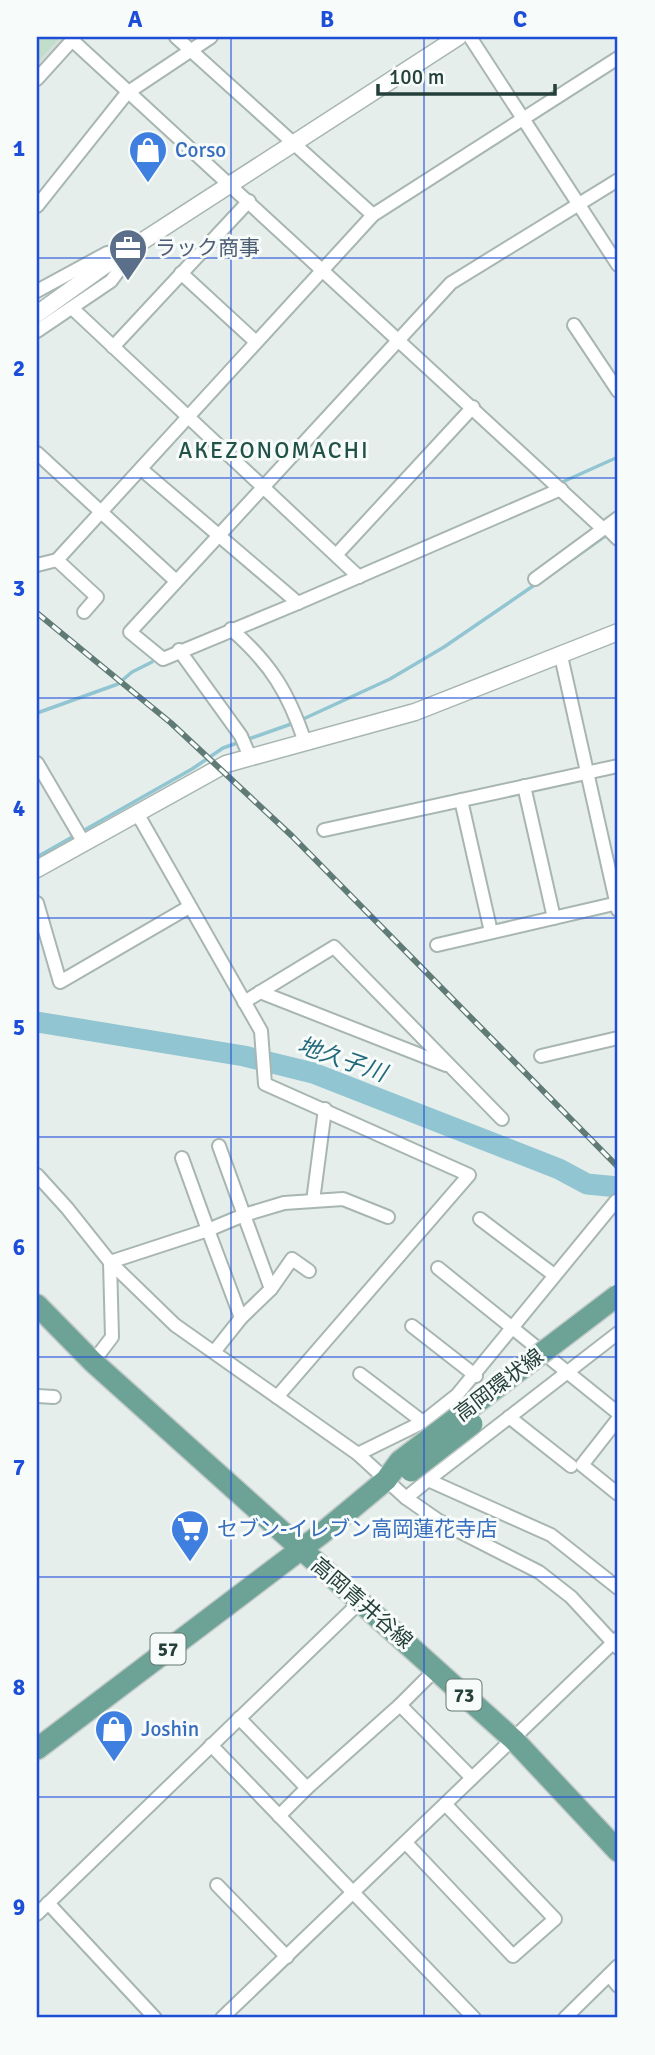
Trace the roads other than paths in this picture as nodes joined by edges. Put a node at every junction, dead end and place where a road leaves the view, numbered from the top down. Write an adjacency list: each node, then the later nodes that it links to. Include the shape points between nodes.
1 (176, 37): 6 (street)
2 (211, 37): 6 (street)
3 (458, 37): 11 (street)
4 (470, 37): 10 (street)
5 (73, 38): 8 (street); 9 (street)
6 (190, 50): 9 (street); 11 (street)
7 (618, 58): 10 (street)
8 (37, 79)
9 (127, 93): 13 (street); 15 (street)
10 (525, 119): 16 (street); 17 (street)
11 (293, 143): 13 (street); 17 (street)
12 (618, 180): 16 (street)
13 (231, 185): 14 (street); 18 (street)
14 (249, 201): 20 (street); 21 (street)
15 (37, 205)
16 (580, 205): 19 (street); 27 (street, via 451,283)
17 (373, 215): 20 (street)
18 (137, 247): 22 (street, via 107,253); 23 (street, via 111,281); 24 (street)
19 (618, 265)
20 (322, 270): 27 (street); 28 (street)
21 (181, 273): 28 (street); 29 (street)
22 (39, 286)
23 (72, 307): 26 (street); 29 (street)
24 (37, 314)
25 (574, 325): 30 (street)
26 (37, 331)
27 (397, 340): 31 (street); 35 (street)
28 (256, 342): 32 (street)
29 (113, 347): 32 (street)
30 (618, 391)
31 (473, 407): 36 (street); 41 (street)
32 (187, 417): 34 (street); 35 (street)
33 (37, 453): 37 (street)
34 (141, 469): 37 (street); 40 (street)
35 (263, 485): 40 (street); 41 (street)
36 (561, 489): 39 (street); 44 (street)
37 (101, 512): 42 (street); 46 (street)
38 (618, 517): 39 (street)
39 (612, 534): 45 (street)
40 (219, 536): 46 (street); 47 (street)
41 (337, 554): 44 (street)
42 (57, 560): 43 (street); 48 (street, via 97,597)
43 (37, 565)
44 (359, 577): 47 (street)
45 (535, 579)
46 (176, 581): 51 (street, via 130,632 163,659)
47 (299, 603): 49 (street)
48 (84, 612)
49 (231, 629): 51 (street); 53 (street, via 273,673)
50 (618, 632): 52 (street)
51 (179, 650): 54 (street)
52 (561, 656): 53 (street, via 415,712); 57 (street)
53 (305, 742): 54 (street)
54 (246, 747): 60 (street)
55 (37, 763): 62 (street)
56 (618, 765): 57 (street)
57 (587, 772): 58 (street); 65 (street)
58 (524, 786): 59 (street); 67 (street)
59 (461, 800): 61 (street); 68 (street)
60 (137, 813): 62 (street); 66 (street)
61 (324, 830)
62 (81, 839): 63 (street)
63 (37, 869)
64 (37, 903): 66 (street, via 60,982)
65 (618, 905): 67 (street)
66 (189, 907): 71 (street)
67 (554, 918): 68 (street)
68 (491, 932): 69 (street)
69 (437, 944)
70 (260, 992): 71 (street); 74 (street); 74 (street, via 334,947)
71 (244, 1002): 75 (street, via 261,1031 265,1084)
72 (618, 1038): 73 (street)
73 (541, 1056)
74 (451, 1067): 76 (street)
75 (325, 1109): 80 (street); 105 (street, via 469,1175)
76 (502, 1119)
77 (219, 1146): 82 (street)
78 (182, 1158): 85 (street)
79 (37, 1175): 86 (street)
80 (313, 1201): 82 (street, via 284,1203); 83 (street, via 343,1199)
81 (616, 1201): 89 (street)
82 (244, 1215): 85 (street); 90 (street)
83 (388, 1217)
84 (480, 1219): 89 (street)
85 (208, 1230): 86 (street); 94 (street)
86 (110, 1262): 98 (street, via 175,1325); 99 (street, via 112,1337)
87 (438, 1268): 96 (street)
88 (309, 1271): 90 (street, via 292,1259)
89 (554, 1275): 96 (street)
90 (271, 1289): 94 (street)
91 (618, 1295): 112 (main road, 高岡環状線 / 57, bridge)
92 (37, 1305): 99 (main road, 高岡青井谷線 / 73)
93 (618, 1313): 112 (main road, 高岡環状線 / 57, bridge)
94 (241, 1318): 98 (street)
95 (412, 1326): 102 (street)
96 (513, 1328): 100 (street); 102 (street)
97 (618, 1334): 100 (street)
98 (214, 1352): 105 (street)
99 (93, 1362): 116 (main road, 高岡青井谷線 / 73)
100 (567, 1372): 106 (street); 107 (street)
101 (360, 1374): 109 (street)
102 (476, 1376): 109 (street)
103 (37, 1396): 104 (street)
104 (54, 1397)
105 (277, 1397): 110 (street)
106 (618, 1413)
107 (509, 1417): 111 (street); 112 (street)
108 (618, 1419): 114 (street, via 582,1465)
109 (423, 1422): 110 (street)
110 (358, 1454): 113 (street)
111 (571, 1466)
112 (413, 1470): 113 (main road, 高岡環状線 / 57); 115 (street); 117 (street, via 551,1535)
113 (386, 1480): 115 (street); 116 (main road, 高岡環状線 / 57)
114 (618, 1494)
115 (406, 1499): 119 (street, via 539,1572)
116 (300, 1550): 118 (main road, 高岡青井谷線 / 73); 125 (main road, 高岡環状線 / 57)
117 (618, 1588)
118 (361, 1601): 120 (main road, 高岡青井谷線 / 73); 122 (street)
119 (616, 1643): 123 (street)
120 (436, 1669): 121 (street); 123 (main road, 高岡青井谷線 / 73)
121 (400, 1705): 126 (street); 127 (street)
122 (239, 1718): 124 (street); 127 (street)
123 (514, 1740): 126 (street); 131 (main road, 高岡青井谷線 / 73)
124 (211, 1745): 129 (street); 134 (street)
125 (37, 1749)
126 (472, 1778): 128 (street)
127 (307, 1788): 129 (street)
128 (446, 1805): 130 (street); 130 (street, via 555,1919 513,1956)
129 (279, 1815): 133 (street)
130 (406, 1843): 133 (street)
131 (618, 1851)
132 (217, 1885): 136 (street)
133 (353, 1893): 136 (street); 141 (street)
134 (48, 1903): 135 (street); 139 (street)
135 (37, 1914)
136 (287, 1956): 140 (street)
137 (613, 1971): 138 (street); 142 (street)
138 (618, 1986)
139 (155, 2018)
140 (222, 2018)
141 (474, 2018)
142 (566, 2018)

